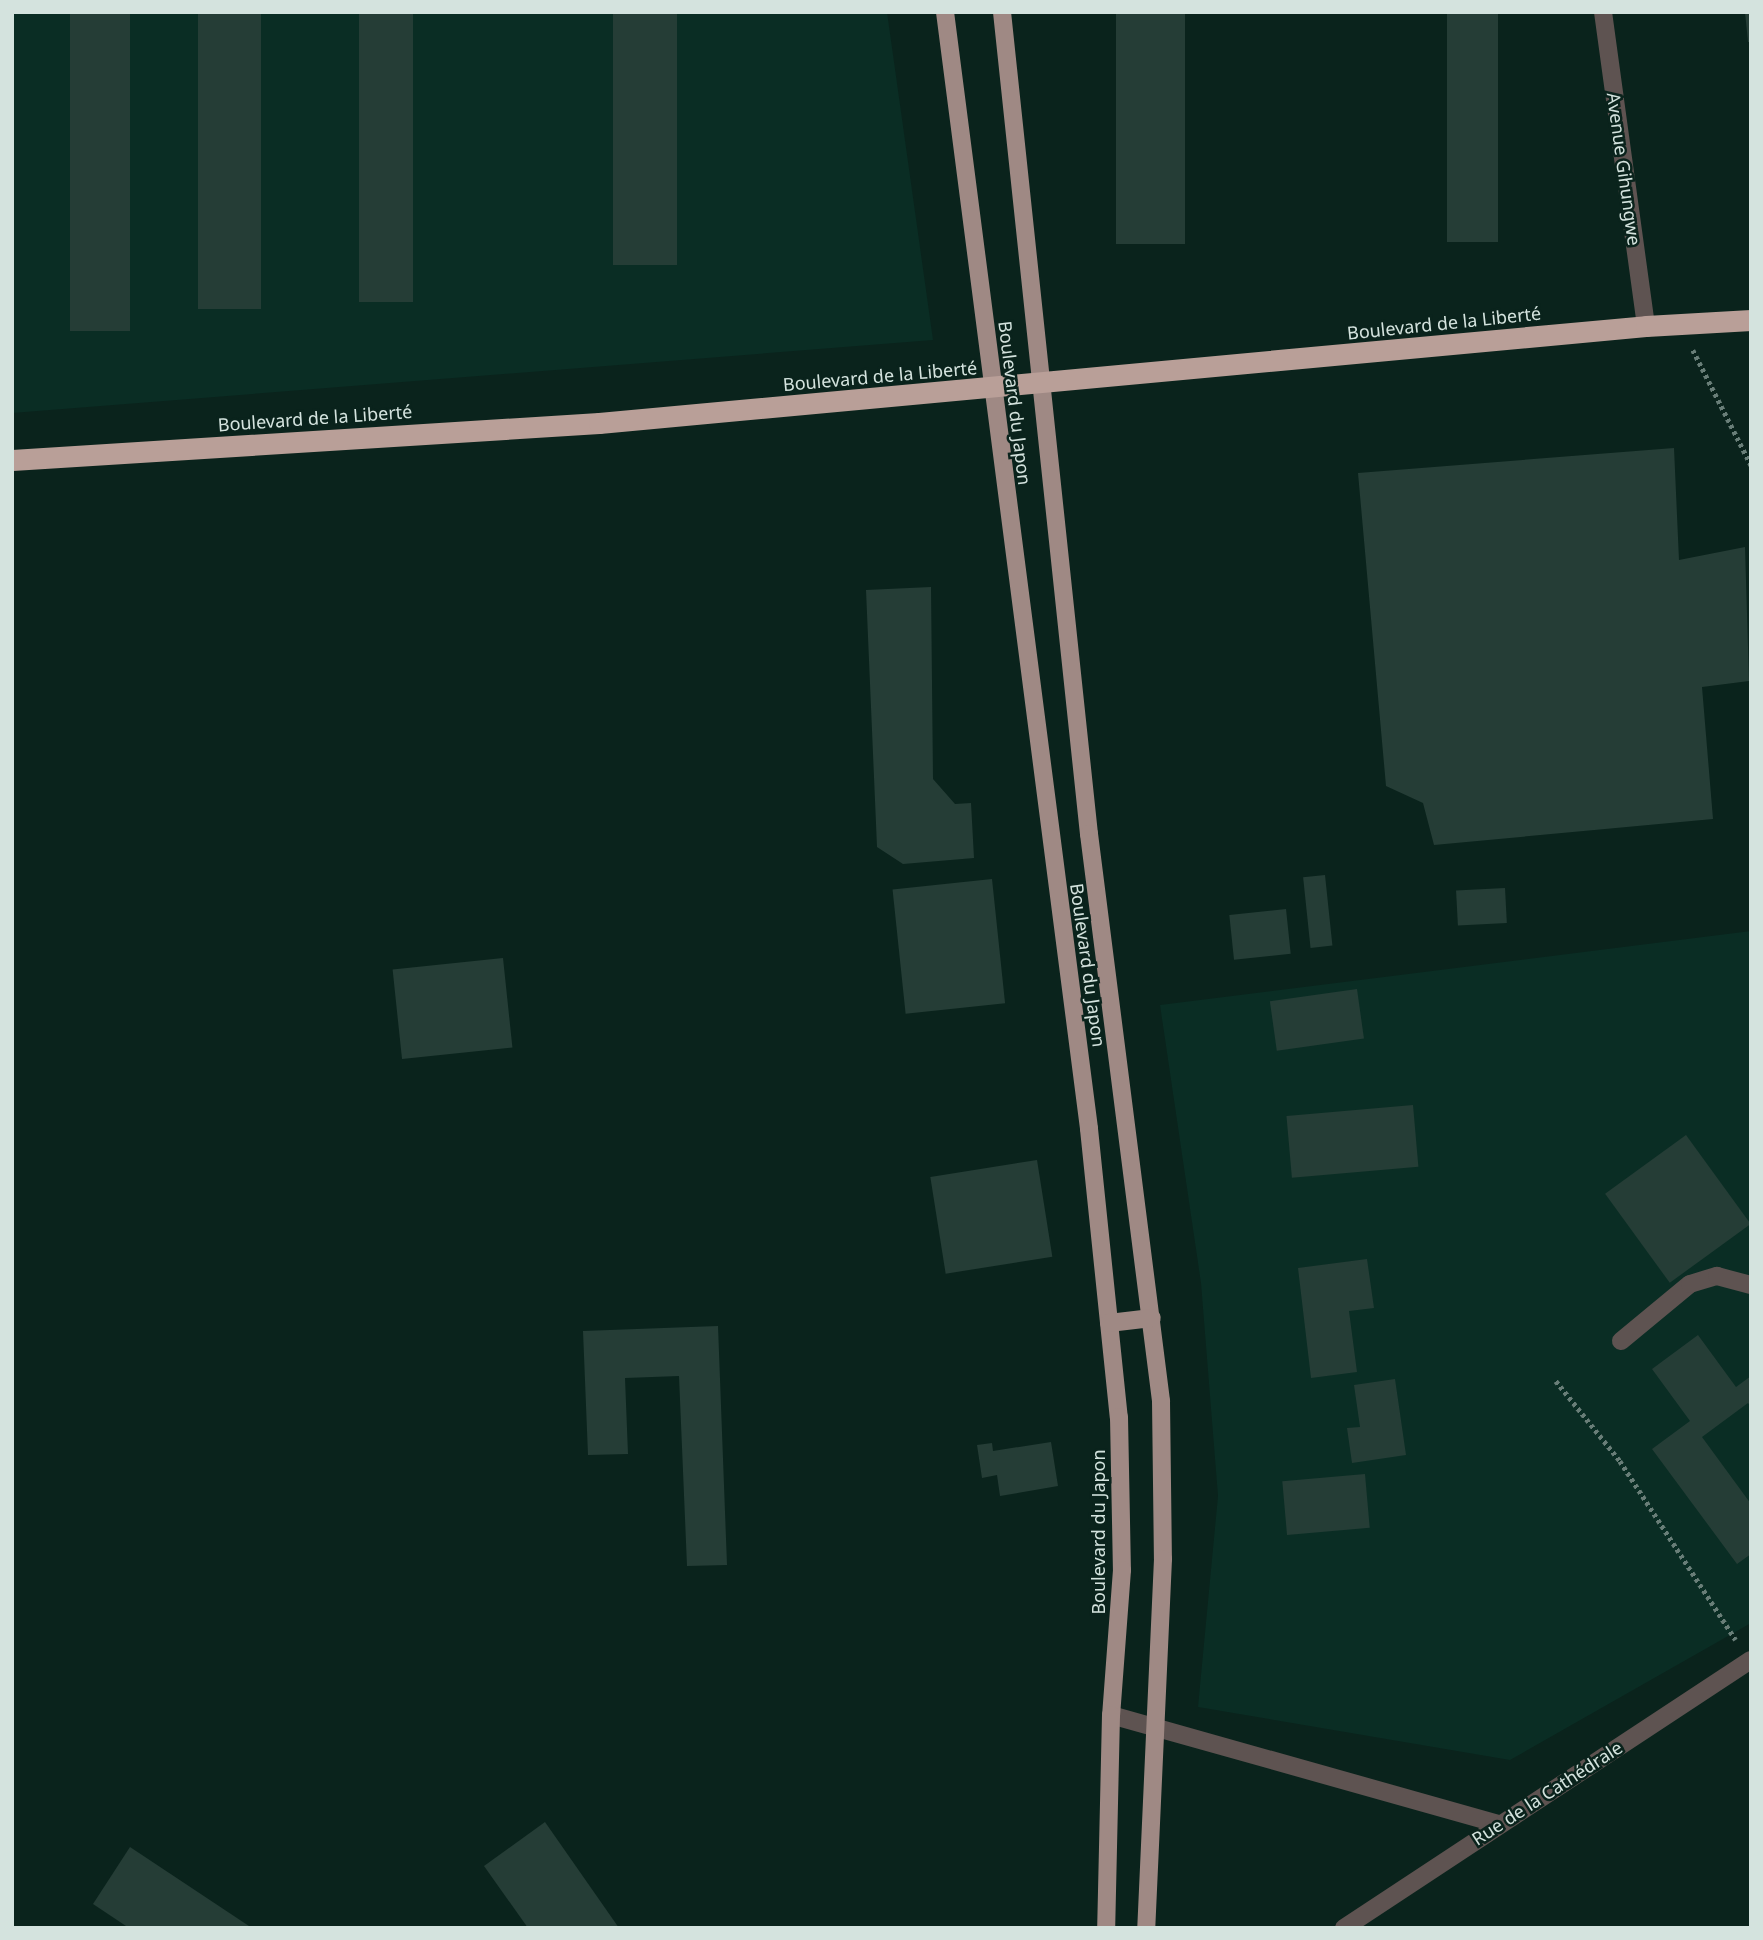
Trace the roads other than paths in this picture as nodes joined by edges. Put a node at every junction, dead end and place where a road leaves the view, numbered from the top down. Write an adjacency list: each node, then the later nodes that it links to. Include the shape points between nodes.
1 (944, 12): 7 (main road, Boulevard du Japon)
2 (1002, 12): 6 (main road, Boulevard du Japon)
3 (1603, 12): 5 (street, Avenue Gihungwe)
4 (1751, 320): 5 (highway, Boulevard de la Liberté)
5 (1646, 326): 6 (highway, Boulevard de la Liberté)
6 (1043, 384): 7 (highway, Boulevard de la Liberté); 10 (main road, Boulevard du Japon, via 1089,834)
7 (992, 390): 8 (highway, Boulevard de la Liberté, via 599,423); 11 (main road, Boulevard du Japon, via 1089,1129)
8 (12, 460)
9 (1751, 1284): 12 (street, via 1717,1276 1690,1284)
10 (1152, 1318): 11 (main road); 15 (main road, Boulevard du Japon, via 1163,1479)
11 (1109, 1322): 14 (main road, Boulevard du Japon, via 1119,1417 1122,1557)
12 (1621, 1341)
13 (1749, 1662): 16 (street, Rue de la Cathédrale)
14 (1111, 1715): 15 (street); 17 (main road, Boulevard du Japon)
15 (1152, 1727): 16 (street); 18 (main road, Boulevard du Japon)
16 (1499, 1824): 19 (street, Rue de la Cathédrale)
17 (1106, 1928)
18 (1146, 1928)
19 (1344, 1928)

